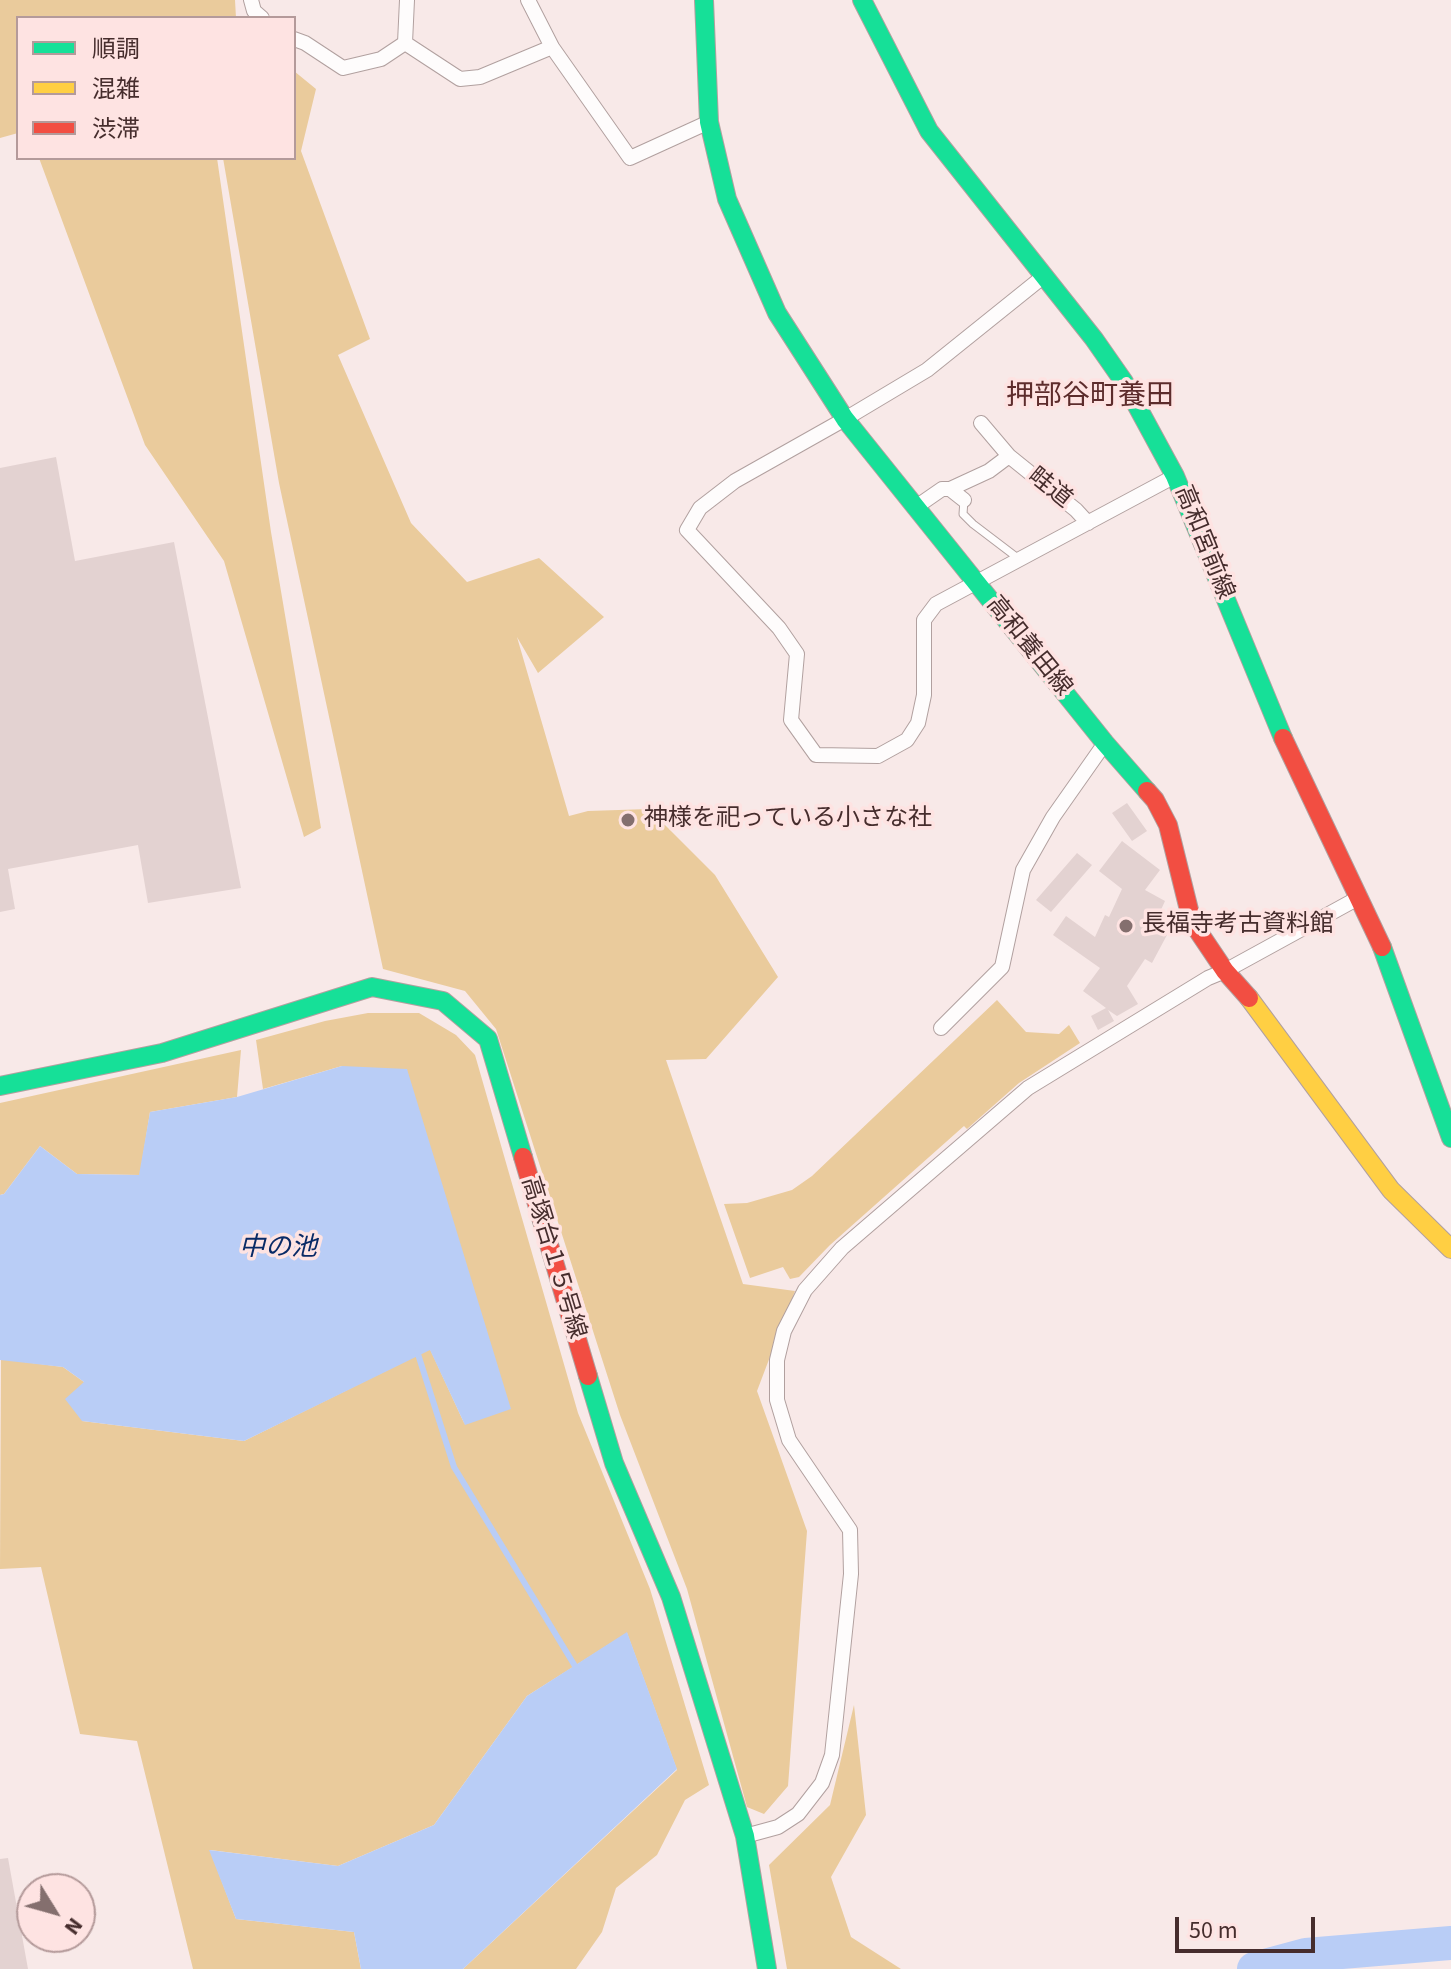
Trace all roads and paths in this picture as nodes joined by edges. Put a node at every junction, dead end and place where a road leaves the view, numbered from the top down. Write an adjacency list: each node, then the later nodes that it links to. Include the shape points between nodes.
1 (407, 0): 6 (street)
2 (528, 0): 7 (street)
3 (704, 0): 8 (street, 高和養田線)
4 (862, 0): 9 (street, 高和宮前線, via 929,131)
5 (296, 40): 6 (street, via 343,68 381,59)
6 (405, 43): 7 (street, via 460,79 480,77)
7 (552, 47): 8 (street, via 630,158)
8 (709, 122): 10 (street, 高和養田線, via 727,199 777,313)
9 (1044, 276): 10 (street, via 927,370); 13 (street, 高和宮前線, via 1124,382)
10 (845, 419): 16 (street, 高和養田線); 19 (street, via 735,481 700,508 687,530 797,654 791,720 816,755 878,756 907,740 918,723 924,695 924,620 936,604)
11 (981, 423): 12 (street, 畦道)
12 (1009, 456): 14 (street, 畦道); 17 (street, 畦道)
13 (1175, 476): 17 (street); 21 (street, 高和宮前線, via 1295,768)
14 (950, 489): 15 (street); 16 (street, 畦道)
15 (964, 500): 18 (lane, via 963,514)
16 (916, 507): 19 (street, 高和養田線)
17 (1088, 523): 18 (street)
18 (1021, 560): 19 (street)
19 (977, 584): 20 (street, 高和養田線)
20 (1105, 743): 22 (street, 高和養田線, via 1155,800 1168,825 1192,922); 23 (street, via 1023,870 1002,967)
21 (1360, 897): 22 (street); 25 (street, 高和宮前線, via 1390,965)
22 (1225, 971): 26 (street, 高和養田線, via 1391,1190); 27 (street, via 1028,1088 842,1248 805,1290 784,1331 777,1360 777,1400 789,1440 850,1530 851,1574 832,1755 822,1783 798,1814 778,1827)
23 (941, 1028)
24 (0, 1086): 27 (street, 高塚台１５号線, via 162,1053 372,987 443,1001 488,1039 614,1463 671,1597)
25 (1451, 1138)
26 (1451, 1249)
27 (745, 1836): 28 (street, 高塚台１５号線)
28 (767, 1969)

